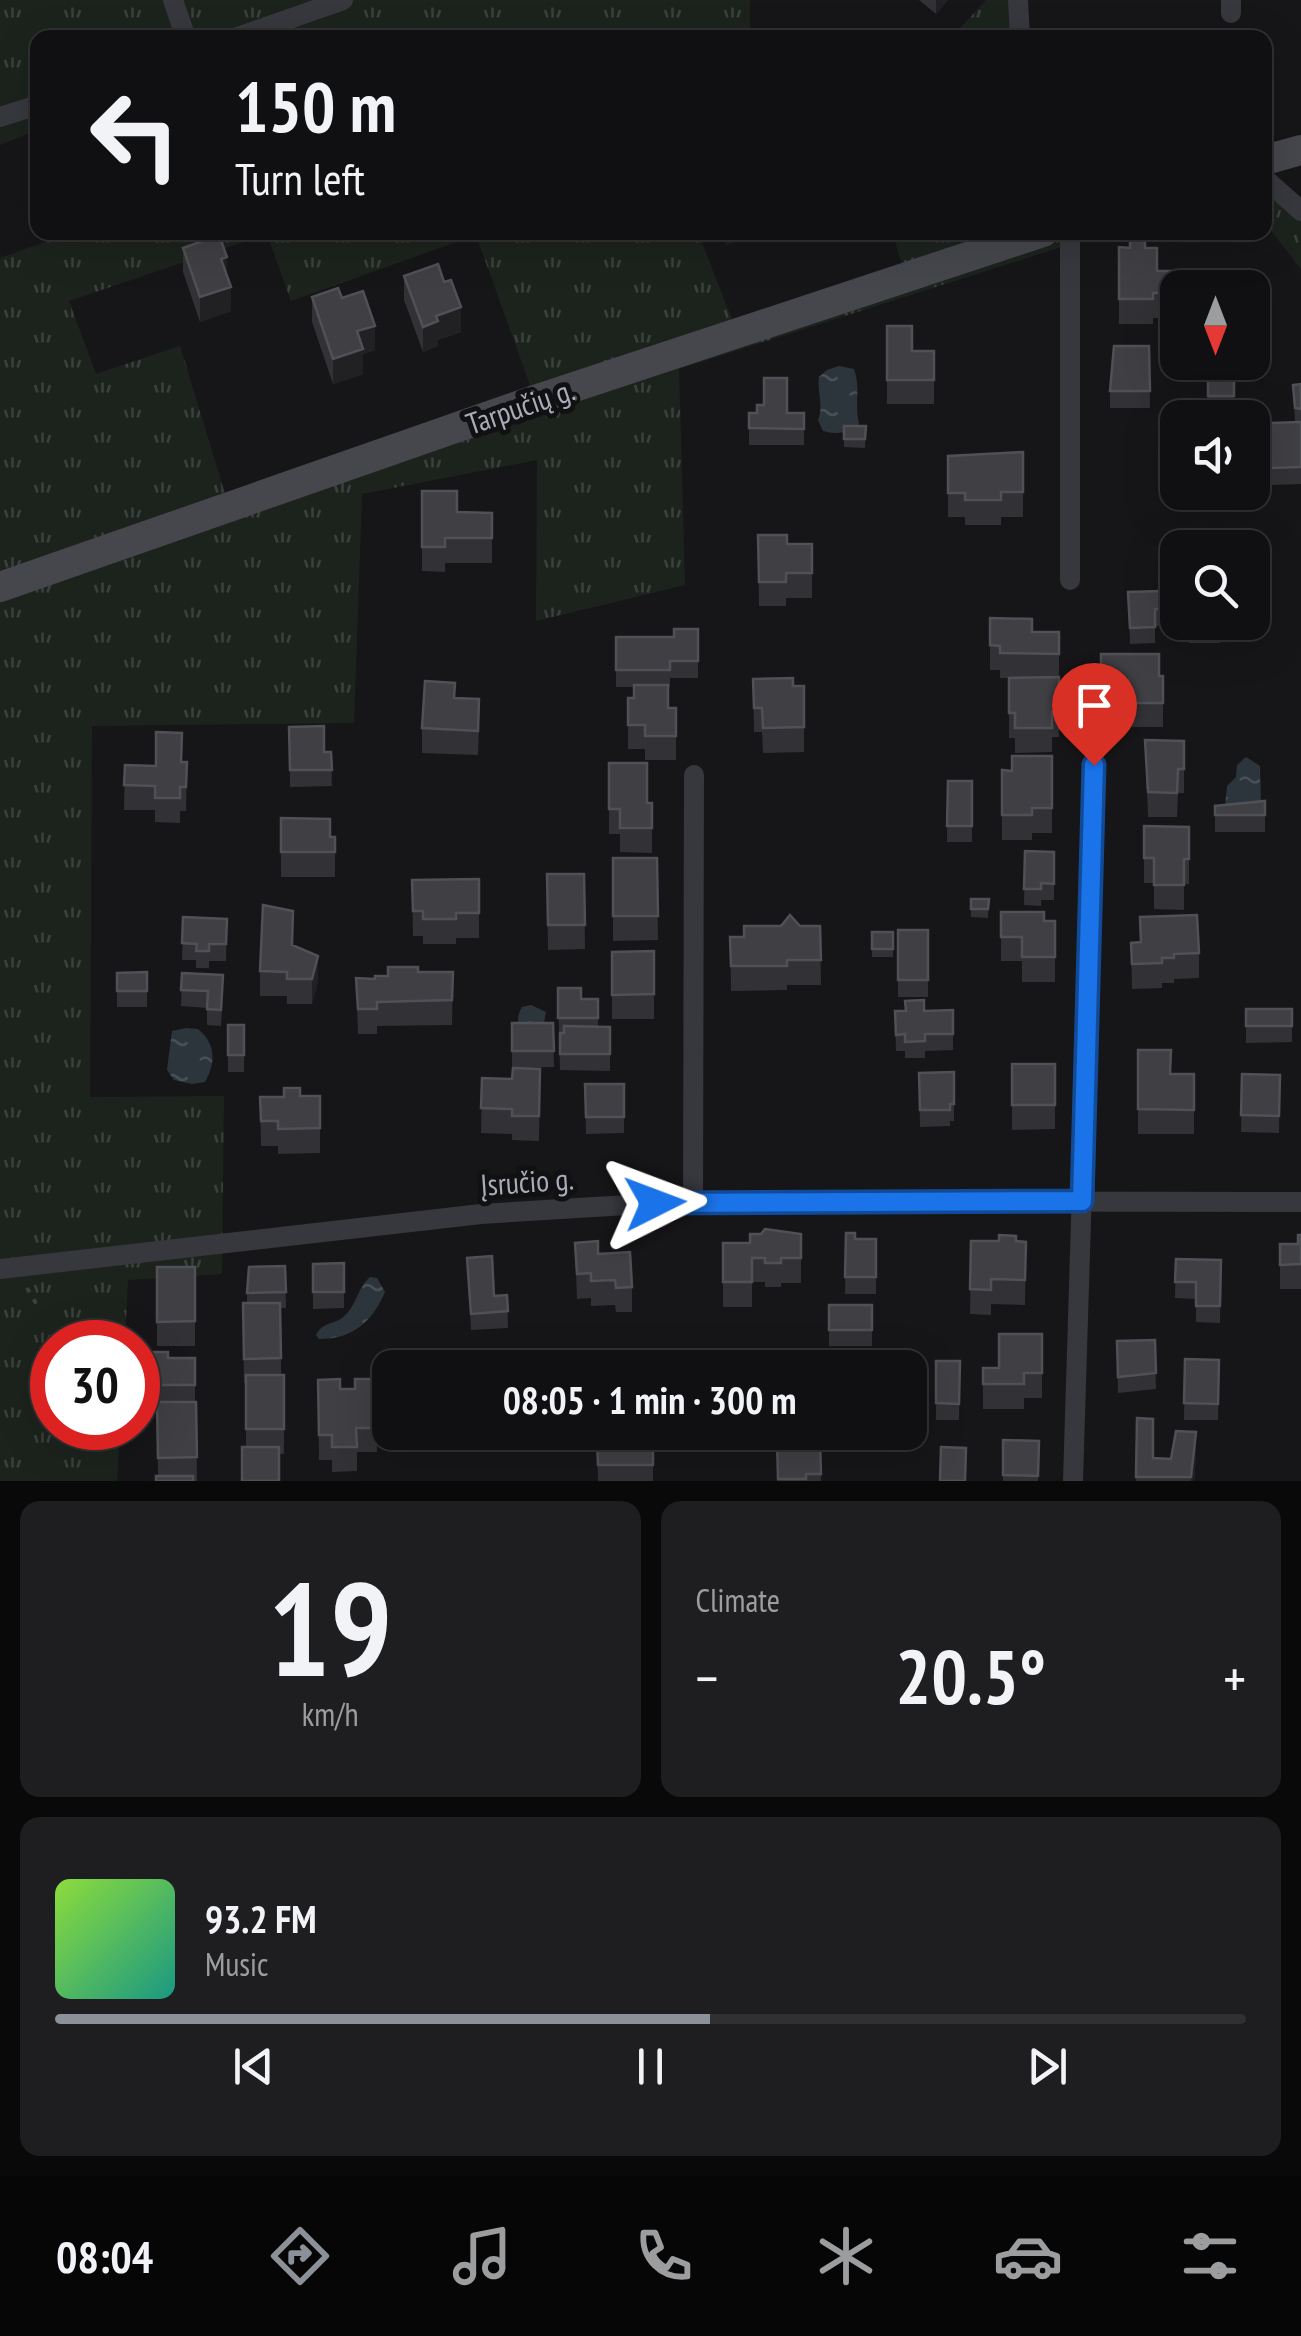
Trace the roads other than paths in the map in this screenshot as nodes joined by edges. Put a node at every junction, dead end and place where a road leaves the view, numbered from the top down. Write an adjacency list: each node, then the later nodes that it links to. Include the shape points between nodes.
1 (173, 0): 4 (street)
2 (343, 0): 5 (street)
3 (1018, 0): 6 (street)
4 (183, 30)
5 (258, 30)
6 (1020, 30)
7 (30, 108): 8 (street)
8 (0, 118)
9 (1301, 150): 10 (main road)
10 (1272, 158)
11 (1272, 185): 12 (street)
12 (1301, 211)
13 (1017, 240): 16 (main road, Tarpučių g.)
14 (1070, 240): 15 (street)
15 (1070, 580)
16 (0, 587)
17 (1094, 765): 20 (street)
18 (694, 775): 19 (street)
19 (693, 1201): 20 (street, Įsručio g.); 22 (street, Įsručio g., via 481,1214)
20 (1082, 1201): 21 (street, Įsručio g.); 23 (street)
21 (1301, 1202)
22 (0, 1269)
23 (1073, 1481)

